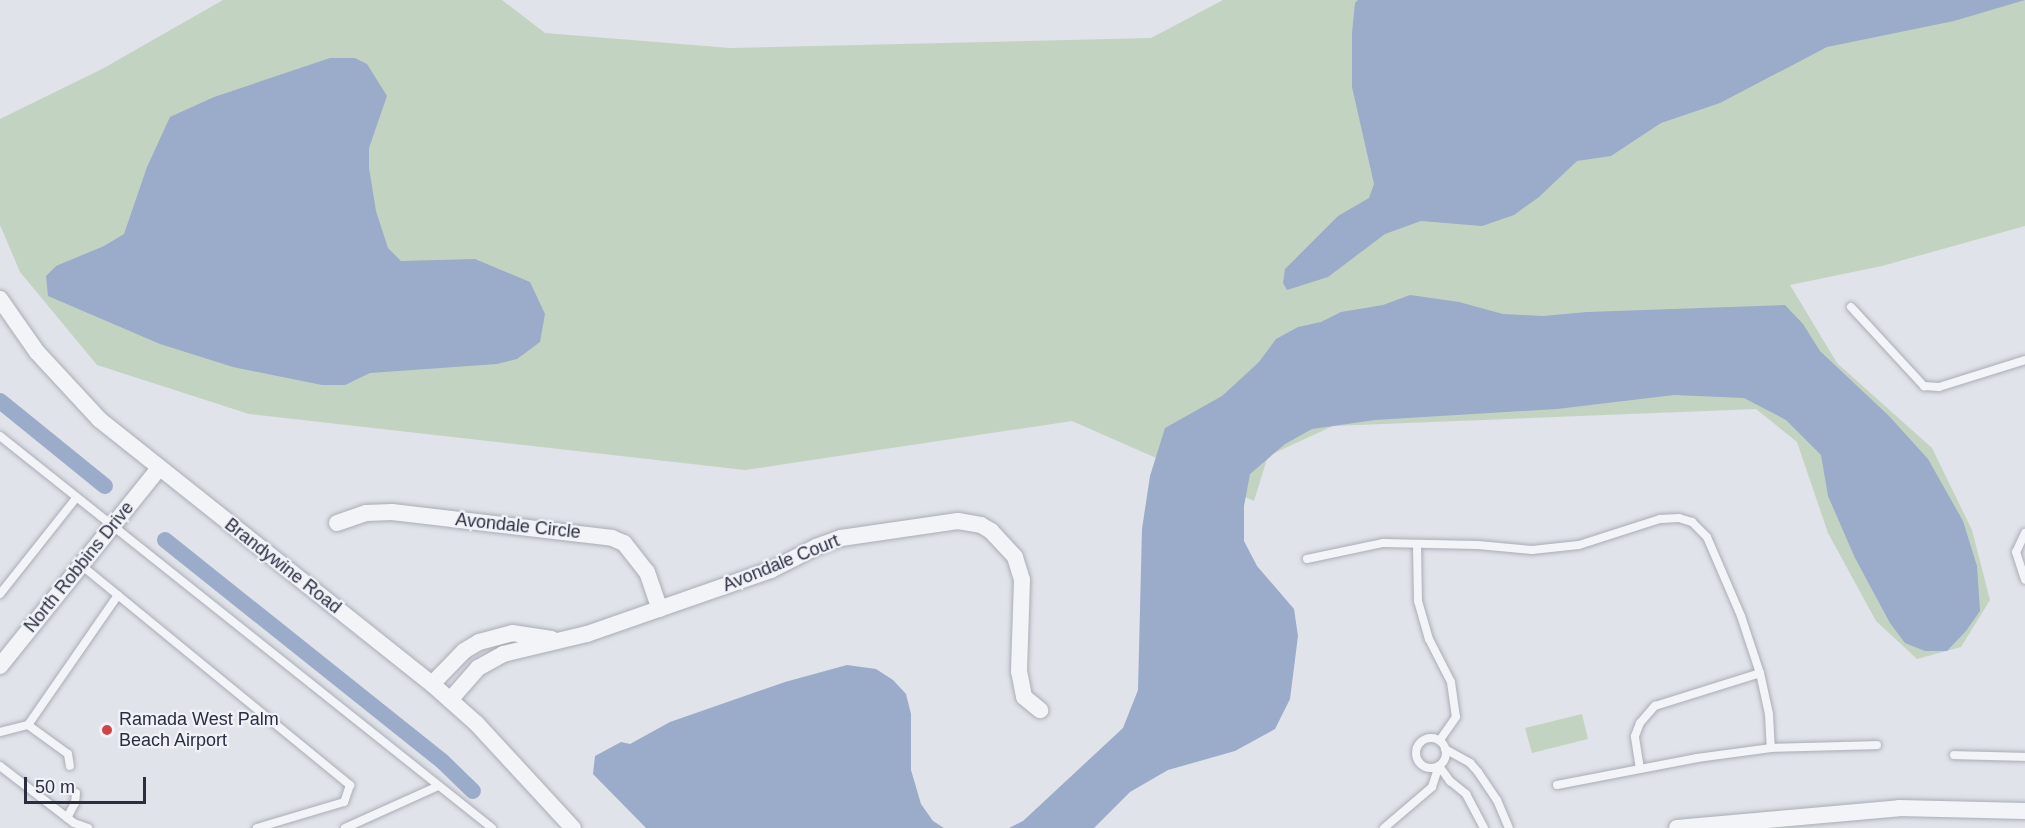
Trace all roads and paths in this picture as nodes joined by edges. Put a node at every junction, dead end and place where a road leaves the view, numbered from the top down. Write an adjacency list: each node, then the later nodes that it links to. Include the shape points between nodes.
1 (0, 299): 5 (street, Brandywine Road, via 67,387)
2 (1851, 307): 3 (lane, via 1924,386 1939,387)
3 (2025, 360)
4 (0, 436): 6 (lane)
5 (159, 468): 8 (street, North Robbins Drive); 20 (street, Brandywine Road)
6 (76, 498): 8 (lane); 14 (lane)
7 (337, 523): 16 (street, Avondale Circle, via 366,513 392,512 612,538 624,543 647,572)
8 (111, 527): 12 (street, North Robbins Drive); 36 (lane)
9 (2025, 533): 13 (lane, via 2016,552)
10 (1417, 544): 11 (lane, via 1383,543); 19 (lane, via 1532,550 1579,545 1660,519 1692,522 1707,537); 25 (lane, via 1419,601 1429,639 1451,682 1456,717)
11 (1307, 559)
12 (81, 565): 15 (lane); 18 (street, North Robbins Drive)
13 (2025, 580)
14 (0, 594)
15 (118, 595): 23 (lane); 41 (lane, via 350,784 344,802)
16 (660, 609): 17 (street, Avondale Court); 22 (street, Avondale Court, via 771,570 841,538 946,521 981,525 1000,538 1019,568 1019,671 1024,697)
17 (559, 640): 20 (street, via 524,633 496,636 464,651); 21 (street, Avondale Court, via 490,660)
18 (0, 666)
19 (1760, 673): 27 (lane); 34 (lane, via 1655,706 1640,723 1635,736)
20 (432, 684): 21 (street, Brandywine Road)
21 (450, 700): 44 (street, Brandywine Road, via 497,744)
22 (1040, 710)
23 (28, 725): 24 (lane); 32 (lane, via 68,754)
24 (0, 732)
25 (1439, 741): 28 (lane); 33 (lane, via 1425,740 1416,751 1421,765)
26 (1877, 746): 27 (lane)
27 (1771, 748): 34 (lane)
28 (1445, 749): 33 (lane); 47 (lane, via 1478,772 1497,800)
29 (1954, 755): 30 (lane)
30 (2025, 757)
31 (0, 766): 39 (lane)
32 (70, 766)
33 (1439, 766): 45 (lane, via 1432,787); 46 (lane, via 1466,794)
34 (1640, 769): 35 (lane)
35 (1557, 785)
36 (438, 786): 42 (lane); 43 (lane)
37 (76, 793): 39 (lane)
38 (2025, 812): 48 (street, via 1899,808)
39 (67, 818): 40 (lane)
40 (88, 828)
41 (256, 828)
42 (345, 828)
43 (492, 828)
44 (573, 828)
45 (1384, 828)
46 (1484, 828)
47 (1509, 828)
48 (1677, 828)

